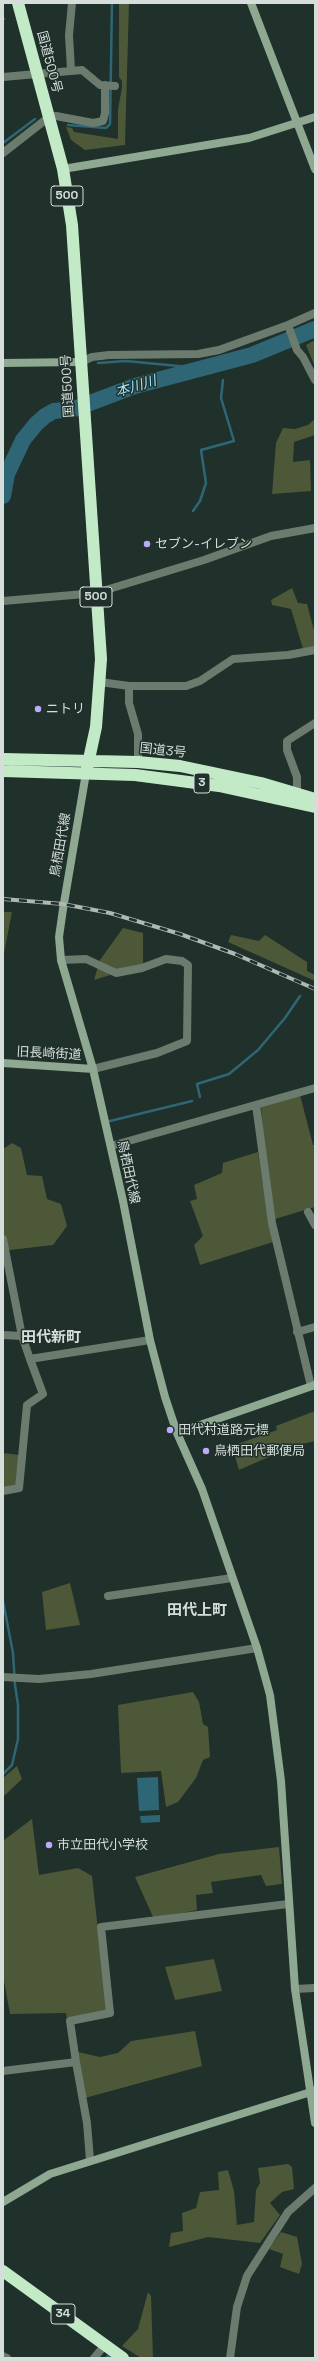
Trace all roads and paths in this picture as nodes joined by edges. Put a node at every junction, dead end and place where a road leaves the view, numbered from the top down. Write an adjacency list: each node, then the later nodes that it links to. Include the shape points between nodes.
1 (18, 3): 5 (highway, 国道500号 / 500)
2 (72, 3): 4 (street, via 69,35)
3 (251, 3): 11 (street)
4 (71, 70): 5 (street); 7 (street, via 82,70 100,85)
5 (37, 73): 6 (street); 9 (highway, 国道500号 / 500)
6 (3, 77)
7 (105, 85): 8 (street); 9 (street, via 103,120 94,123)
8 (115, 86)
9 (49, 117): 12 (street); 13 (highway, 国道500号 / 500)
10 (315, 117): 11 (street)
11 (297, 124): 13 (street, via 249,138); 14 (street)
12 (3, 153)
13 (63, 169): 17 (highway, 国道500号 / 500, via 72,225)
14 (315, 169)
15 (315, 313): 16 (street)
16 (288, 325): 17 (street, via 219,350 198,354 109,354); 19 (street, via 297,350 303,356)
17 (81, 362): 18 (street); 21 (highway, 国道500号 / 500)
18 (3, 363)
19 (315, 380)
20 (315, 528): 21 (street, via 271,536 204,560)
21 (96, 593): 22 (street); 24 (highway, 国道500号 / 500, via 101,659)
22 (3, 601)
23 (315, 650): 25 (street, via 288,655 233,659 200,681 186,686)
24 (100, 682): 25 (street); 28 (highway, 国道500号 / 500, via 96,727)
25 (129, 686): 29 (street, via 129,703 138,734)
26 (315, 723): 32 (street, via 287,740 287,750 297,777)
27 (3, 759): 28 (highway, 国道3号 / 3)
28 (88, 760): 29 (highway, 国道3号 / 3); 31 (highway, 国道500号 / 500)
29 (138, 762): 32 (highway, 国道3号 / 3, via 221,773)
30 (3, 772): 31 (highway, 国道3号 / 3)
31 (86, 772): 34 (highway, 国道3号 / 3, via 135,775 219,786); 35 (street, 鳥栖田代線, via 63,908)
32 (297, 793): 33 (highway, 国道3号 / 3)
33 (315, 799)
34 (315, 807)
35 (61, 960): 37 (street, 鳥栖田代線); 37 (street, via 86,959 116,973 142,968 166,959 182,961 188,965 186,1041 157,1053)
36 (3, 1063): 37 (street, 旧長崎街道)
37 (93, 1069): 40 (street, 鳥栖田代線)
38 (315, 1088): 39 (street)
39 (256, 1105): 40 (street); 45 (street, via 272,1223)
40 (111, 1146): 48 (street, 鳥栖田代線)
41 (308, 1212): 42 (street)
42 (315, 1225)
43 (3, 1239): 47 (street)
44 (315, 1327): 45 (street)
45 (297, 1332): 50 (street)
46 (3, 1335): 47 (street)
47 (22, 1336): 49 (street)
48 (150, 1340): 49 (street); 51 (street, 鳥栖田代線)
49 (30, 1359): 52 (street, via 43,1394 27,1405 19,1488)
50 (313, 1386): 51 (street)
51 (177, 1433): 53 (street, 鳥栖田代線, via 202,1489)
52 (3, 1491)
53 (232, 1578): 54 (street); 55 (street, 鳥栖田代線)
54 (108, 1596)
55 (257, 1648): 56 (street, via 91,1674 39,1678); 57 (street, 鳥栖田代線, via 270,1694 278,1741)
56 (6, 1677)
57 (288, 1904): 59 (street, 鳥栖田代線); 60 (street, via 101,1927 110,2012 70,2021)
58 (315, 1988): 59 (street)
59 (295, 1989): 62 (street, 鳥栖田代線)
60 (76, 2062): 61 (street); 64 (street, via 87,2123)
61 (3, 2072)
62 (313, 2092): 63 (street, 鳥栖田代線); 64 (street)
63 (315, 2123)
64 (90, 2160): 66 (street, via 50,2174)
65 (315, 2188): 73 (street, via 288,2212 247,2276 237,2308)
66 (3, 2202)
67 (3, 2270): 68 (highway, 34)
68 (105, 2345): 71 (street); 72 (highway, 34)
69 (3, 2356): 70 (street)
70 (7, 2358)
71 (94, 2358)
72 (123, 2358)
73 (230, 2358)

